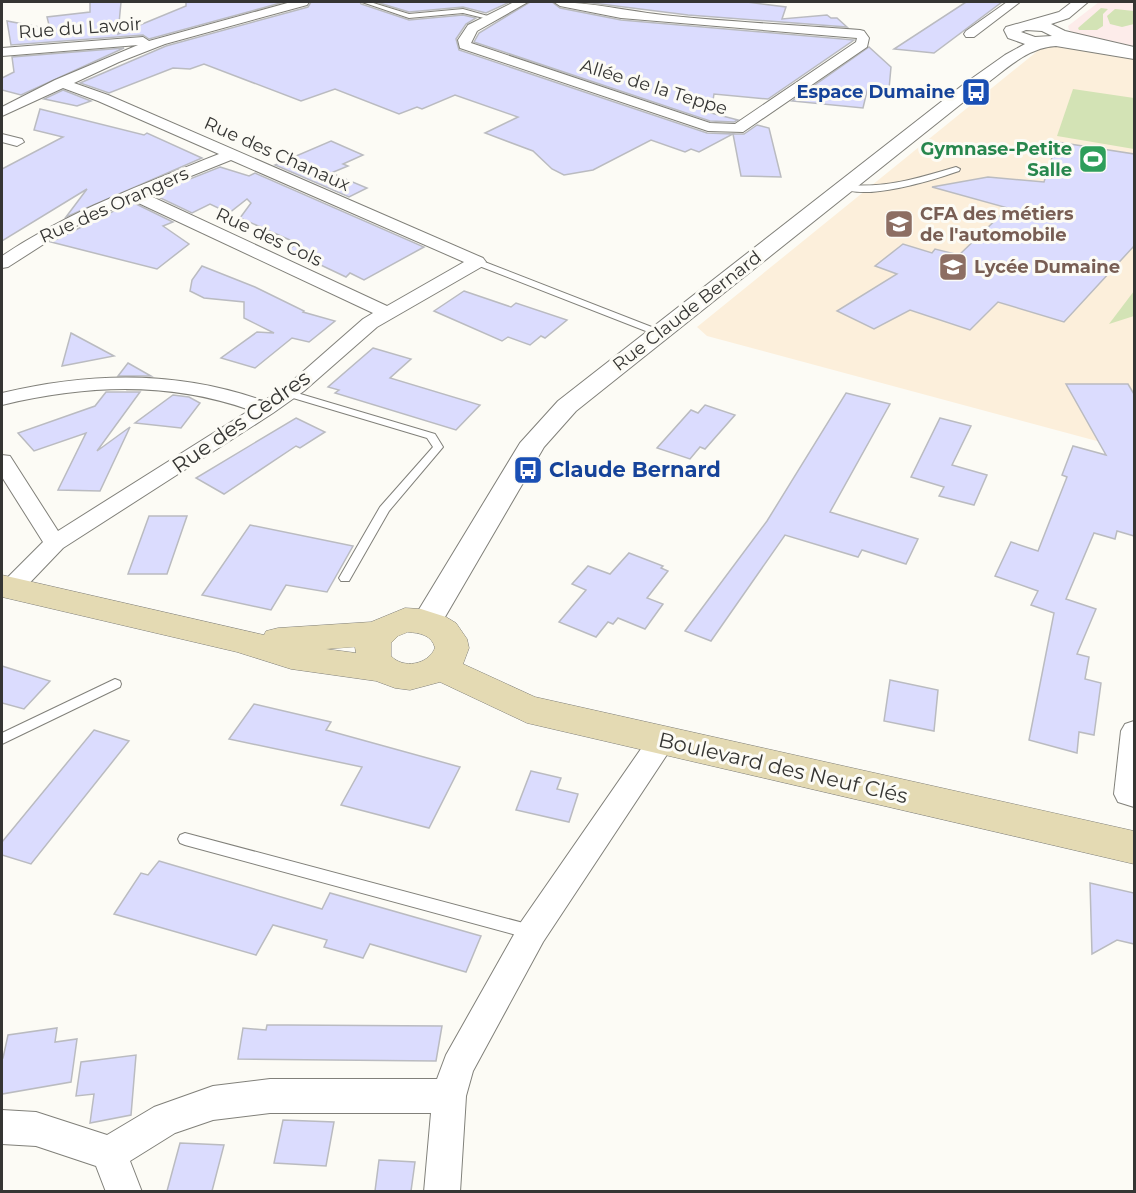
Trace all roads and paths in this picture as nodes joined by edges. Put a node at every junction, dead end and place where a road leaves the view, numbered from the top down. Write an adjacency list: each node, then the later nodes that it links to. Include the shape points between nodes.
1 (303, 2): 14 (street)
2 (365, 2): 10 (lane, via 414,16 463,11)
3 (522, 2): 10 (street, Allée de la Teppe)
4 (560, 2): 9 (street, Allée de la Teppe)
5 (1014, 2): 12 (street)
6 (1081, 2): 8 (street)
7 (652, 6): 9 (street)
8 (1064, 15): 11 (street); 13 (street)
9 (639, 16): 10 (street, Allée de la Teppe, via 860,34 863,38 862,44 738,129 724,130 465,45 472,28)
10 (492, 18)
11 (1031, 25): 13 (street); 15 (street, via 1012,30)
12 (970, 34)
13 (1053, 37): 15 (street, Rue Claude Bernard); 17 (street)
14 (161, 40): 16 (street, Rue du Lavoir); 18 (street)
15 (1015, 48): 24 (street, Rue Claude Bernard)
16 (2, 52)
17 (1134, 53)
18 (60, 83): 19 (street); 22 (street, Rue des Chanaux)
19 (2, 112)
20 (2, 138): 21 (street)
21 (18, 142)
22 (230, 155): 25 (street, Rue des Orangers); 27 (street, Rue des Chanaux)
23 (956, 169): 24 (lane, via 928,180 888,188)
24 (844, 187): 29 (street, Rue Claude Bernard)
25 (135, 195): 26 (street, Rue des Orangers, via 73,219); 28 (street, Rue des Cols)
26 (2, 262)
27 (477, 262): 28 (street, Rue des Cèdres); 29 (lane)
28 (387, 313): 30 (street, Rue des Cèdres)
29 (659, 333): 37 (street, Rue Claude Bernard, via 567,406 533,443)
30 (287, 393): 32 (street, Rue des Cèdres); 35 (lane, via 431,436 438,447 384,509)
31 (2, 399): 32 (street, via 82,383 133,381 210,390)
32 (266, 409): 34 (street, Rue des Cèdres)
33 (2, 461): 34 (street)
34 (55, 543): 36 (street, Rue des Cèdres)
35 (345, 578)
36 (6, 587): 39 (main road)
37 (427, 621): 38 (main road, via 395,623); 40 (main road, via 438,625 451,640 447,659)
38 (378, 634): 39 (main road); 41 (main road, via 371,652)
39 (242, 641): 41 (main road, via 291,657)
40 (439, 667): 41 (main road, via 429,673 403,677); 45 (main road, Boulevard des Neuf Clés, via 527,709)
41 (380, 669)
42 (115, 684): 44 (lane)
43 (1134, 731): 46 (street, via 1128,794)
44 (2, 739)
45 (662, 740): 48 (main road, Boulevard des Neuf Clés); 49 (street)
46 (1134, 796)
47 (185, 839): 49 (lane)
48 (1134, 848)
49 (532, 932): 50 (street, via 458,1066)
50 (448, 1096): 52 (street, via 270,1096 213,1102 166,1119); 54 (street)
51 (2, 1127): 52 (street, via 36,1129)
52 (109, 1153): 53 (street)
53 (124, 1191)
54 (442, 1191)

